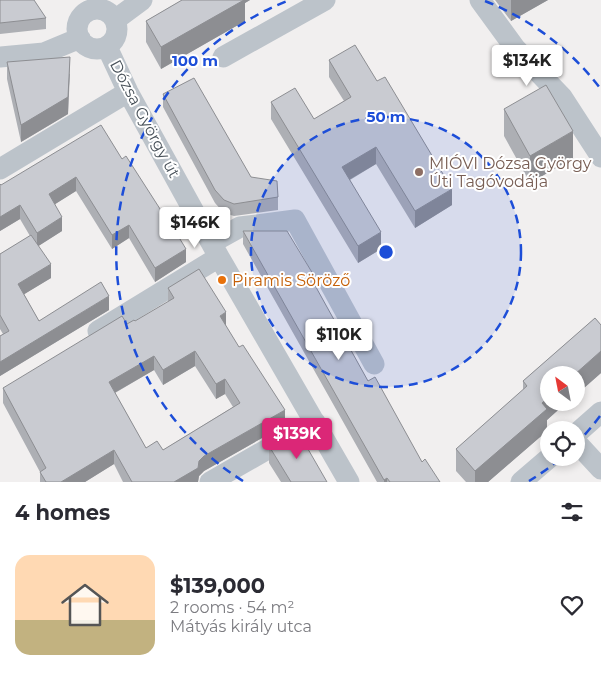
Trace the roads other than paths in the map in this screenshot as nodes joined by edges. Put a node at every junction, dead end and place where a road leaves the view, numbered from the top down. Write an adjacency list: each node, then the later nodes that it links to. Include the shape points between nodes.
1 (142, 0): 5 (street)
2 (325, 0): 9 (street)
3 (480, 0): 11 (street, via 515,48 562,97)
4 (87, 5): 5 (street, via 105,10); 6 (street, via 78,23)
5 (116, 20): 7 (street, via 117,35)
6 (80, 38): 7 (street, via 92,48); 8 (street, via 44,53)
7 (107, 47): 10 (street, Dózsa György út)
8 (0, 57)
9 (223, 57)
10 (128, 92): 12 (street); 13 (street, Dózsa György út)
11 (601, 157)
12 (0, 169)
13 (216, 250): 14 (street); 15 (street, via 240,227 295,220); 17 (street, Dózsa György út)
14 (84, 339)
15 (374, 364)
16 (601, 412): 18 (street)
17 (315, 422): 22 (street); 23 (street, Dózsa György út)
18 (585, 426)
19 (585, 452): 21 (street)
20 (540, 466): 24 (street)
21 (601, 469)
22 (210, 482)
23 (349, 482)
24 (521, 482)

